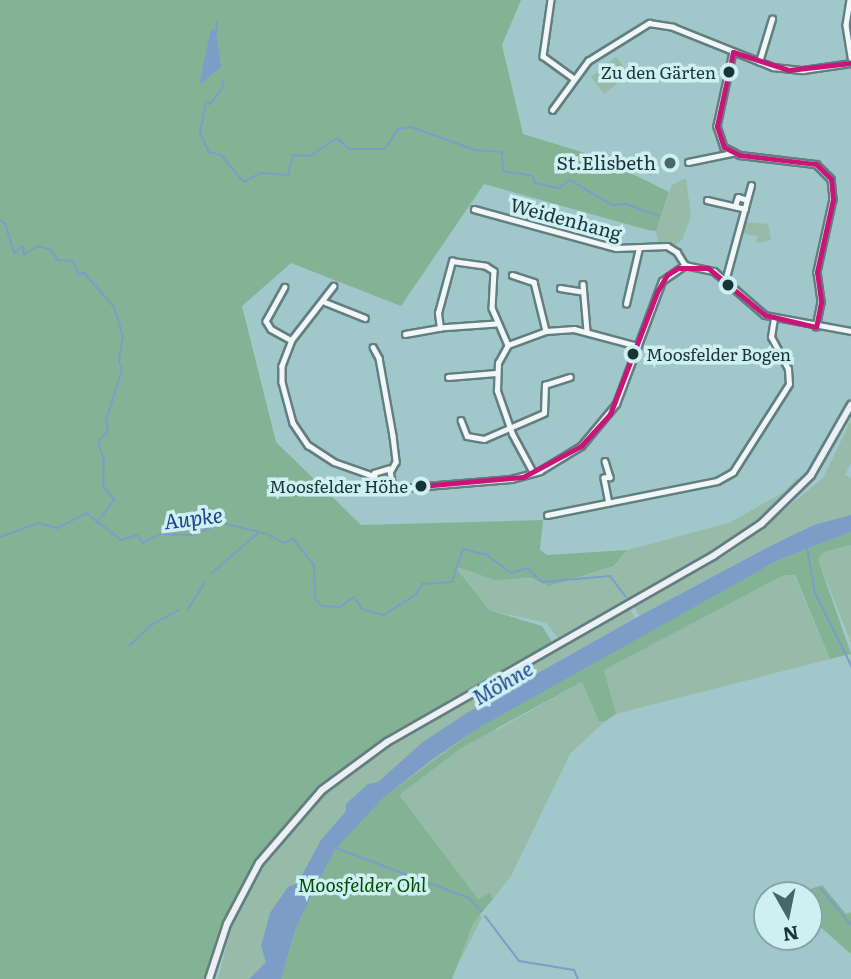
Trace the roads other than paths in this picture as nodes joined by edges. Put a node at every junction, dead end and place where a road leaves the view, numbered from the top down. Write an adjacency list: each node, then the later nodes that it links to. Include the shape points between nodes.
1 (551, 0): 7 (street, via 543,56)
2 (850, 0): 5 (street, via 846,25)
3 (772, 19): 6 (street)
4 (733, 52): 6 (street); 7 (street, via 673,27 649,23 604,48); 9 (street, via 717,126 722,142)
5 (851, 61): 6 (street, via 803,70)
6 (759, 62)
7 (573, 78): 8 (street)
8 (552, 110)
9 (733, 153): 10 (street); 31 (street, via 816,164 831,179 833,199 817,272 821,302)
10 (688, 162)
11 (751, 185): 13 (street)
12 (707, 200): 14 (street)
13 (747, 200): 14 (street, via 738,197); 16 (street)
14 (735, 206): 16 (street)
15 (474, 209): 17 (street, Weidenhang, via 616,248)
16 (745, 209): 20 (street)
17 (639, 248): 18 (street, Weidenhang, via 672,248); 27 (street)
18 (685, 265): 20 (street, via 708,268); 39 (street, via 662,281)
19 (512, 275): 33 (street, via 534,282)
20 (724, 281): 28 (street, via 747,304)
21 (583, 284): 25 (street)
22 (334, 286): 26 (street)
23 (285, 287): 37 (street, via 266,321 271,329)
24 (560, 288): 25 (street)
25 (580, 291): 34 (street)
26 (326, 302): 29 (street); 37 (street)
27 (626, 304)
28 (774, 317): 31 (street); 52 (street, via 772,341 788,369 789,384 733,472 717,481)
29 (365, 318)
30 (496, 324): 32 (street); 32 (street, via 494,271 456,260 438,313); 38 (street)
31 (816, 327): 35 (street)
32 (440, 328): 36 (street)
33 (546, 331): 34 (street); 38 (street)
34 (587, 331): 39 (street)
35 (851, 331)
36 (405, 334)
37 (292, 340): 50 (street, via 281,373 297,431 325,458)
38 (508, 345): 41 (street)
39 (638, 346): 49 (street, via 616,404 601,428 570,455)
40 (373, 347): 48 (street, via 393,436 396,462)
41 (496, 373): 42 (street); 46 (street)
42 (448, 377)
43 (570, 377): 46 (street, via 545,385 547,411)
44 (851, 405): 54 (main road, via 811,475 761,524 691,569 415,725 322,790 259,863 227,924)
45 (461, 420): 46 (street, via 465,433 474,440)
46 (509, 427): 49 (street)
47 (605, 461): 52 (street)
48 (391, 471): 50 (street, via 382,468); 51 (street)
49 (533, 473): 51 (street, via 477,483 401,488)
50 (374, 476): 51 (street, via 381,488)
51 (392, 484)
52 (609, 503): 53 (street)
53 (547, 515)
54 (209, 979)

